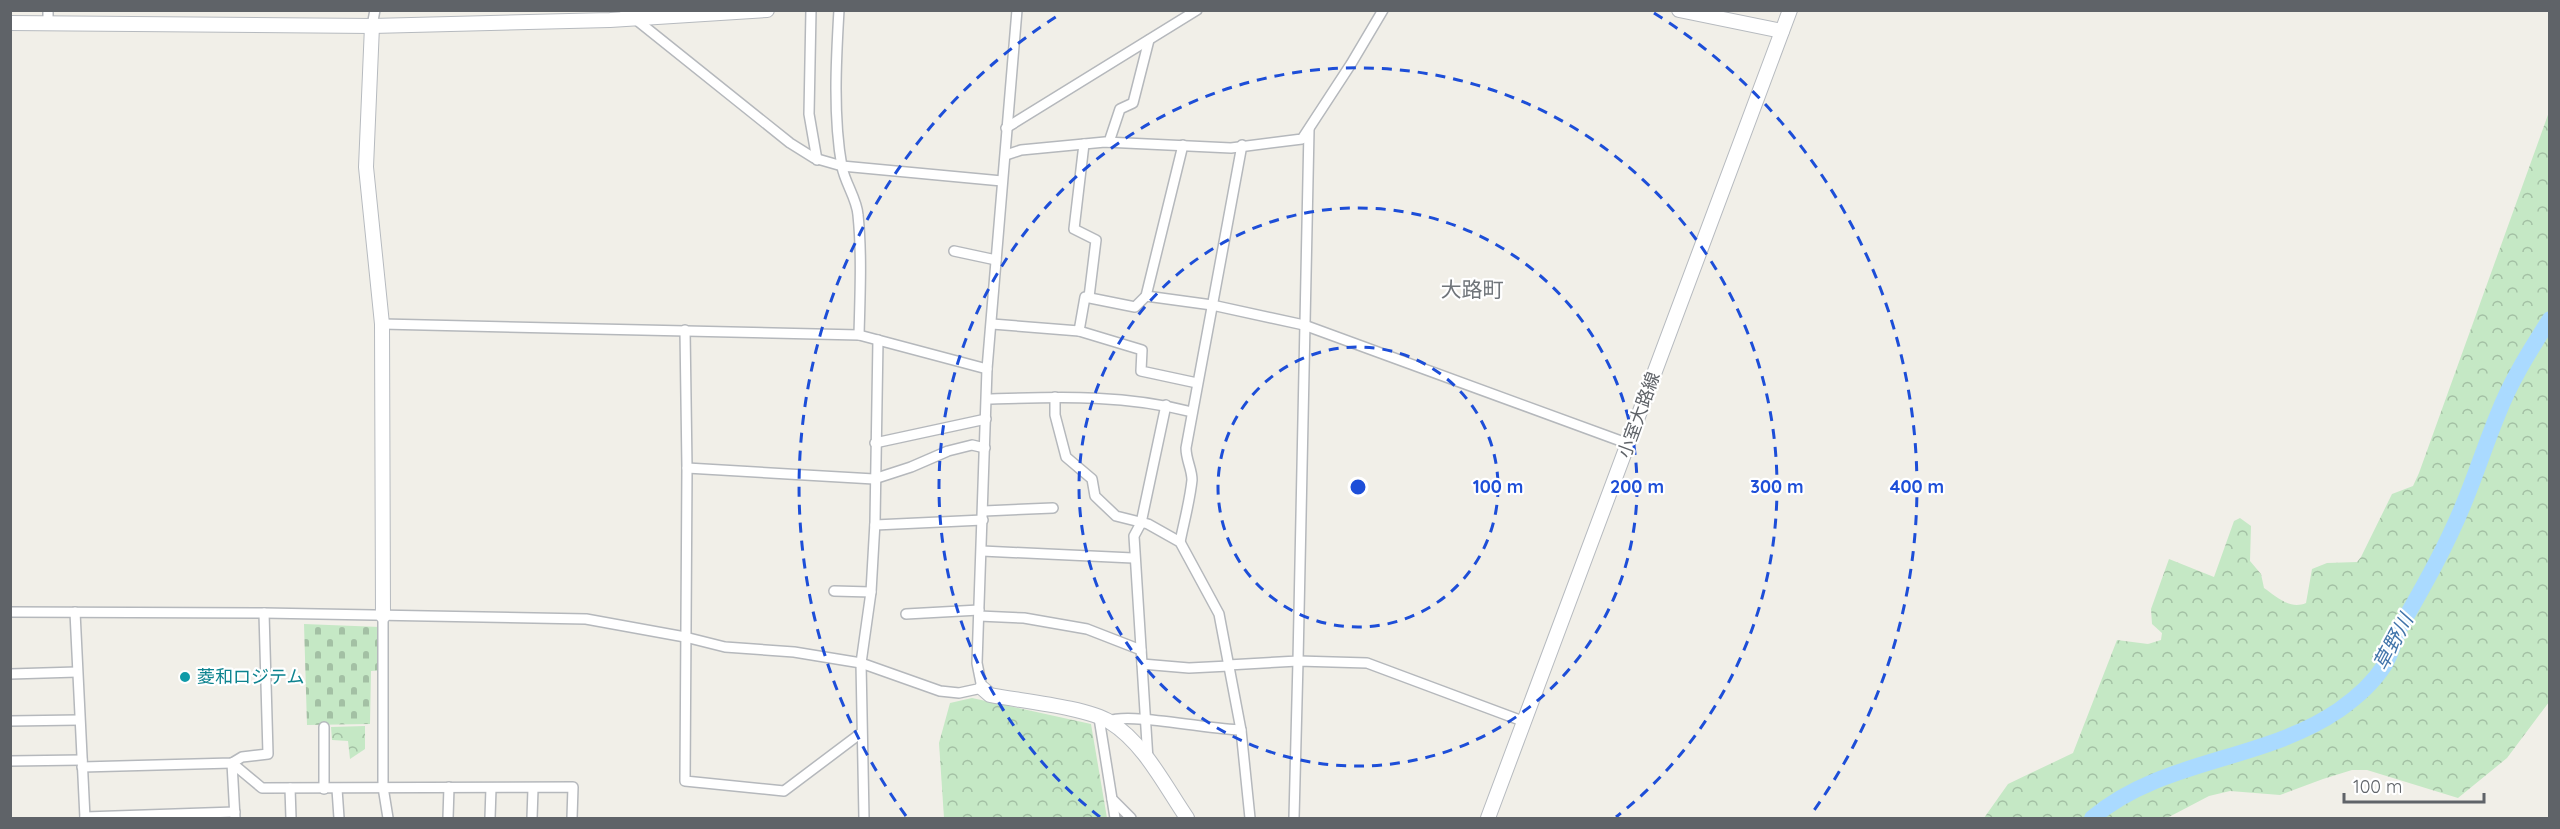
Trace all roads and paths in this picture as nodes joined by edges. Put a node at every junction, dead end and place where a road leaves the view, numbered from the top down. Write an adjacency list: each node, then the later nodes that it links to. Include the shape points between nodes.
1 (375, 10): 14 (street)
2 (767, 10): 10 (street)
3 (811, 10): 24 (street, via 809,114)
4 (839, 10): 25 (street, via 837,64)
5 (1017, 10): 17 (street)
6 (1197, 10): 16 (street)
7 (1383, 10): 18 (street)
8 (1679, 10): 15 (street)
9 (1790, 10): 15 (street, 小室大路線)
10 (629, 14): 11 (street); 24 (street, via 790,143)
11 (535, 16): 14 (street)
12 (48, 17): 13 (street); 14 (street)
13 (10, 23)
14 (372, 26): 32 (street, via 366,167)
15 (1782, 31): 47 (street, 小室大路線)
16 (1149, 40): 17 (street); 19 (street, via 1132,103 1120,109)
17 (1006, 128): 23 (street)
18 (1309, 130): 21 (street, via 1302,139); 34 (street)
19 (1109, 142): 20 (street); 22 (street)
20 (1084, 144): 23 (street); 30 (street, via 1074,229 1096,240)
21 (1242, 145): 22 (street); 31 (street)
22 (1183, 146): 29 (street)
23 (1006, 155): 26 (street)
24 (817, 160): 25 (street)
25 (842, 166): 26 (street); 37 (street, via 858,211)
26 (1002, 182): 28 (street)
27 (954, 251): 28 (street)
28 (996, 260): 33 (street)
29 (1146, 296): 30 (street, via 1135,307); 31 (street)
30 (1089, 297): 36 (street, via 1085,297)
31 (1212, 305): 34 (street); 40 (street)
32 (382, 324): 35 (street); 65 (street)
33 (992, 324): 36 (street); 39 (street)
34 (1304, 326): 47 (street); 68 (street)
35 (685, 330): 37 (street); 49 (street)
36 (1079, 332): 40 (street, via 1142,350 1141,371)
37 (859, 334): 38 (street)
38 (878, 340): 39 (street); 46 (street)
39 (987, 369): 42 (street)
40 (1197, 383): 44 (street)
41 (1055, 397): 42 (street); 43 (street, via 1086,396); 53 (street, via 1054,415 1066,457 1092,479 1095,496 1116,516)
42 (987, 399): 45 (street)
43 (1166, 405): 44 (street); 53 (street)
44 (1192, 411): 55 (street, via 1186,448 1192,479)
45 (986, 419): 46 (street); 48 (street)
46 (875, 443): 50 (street)
47 (1629, 444): 79 (street, 小室大路線)
48 (985, 448): 50 (street, via 972,445 948,451); 52 (street)
49 (687, 468): 50 (street); 66 (street)
50 (874, 479): 54 (street)
51 (1053, 508): 52 (street)
52 (984, 515): 54 (street); 56 (street)
53 (1141, 523): 55 (street); 57 (street, via 1134,536)
54 (874, 525): 59 (street)
55 (1180, 542): 71 (street, via 1219,614)
56 (982, 551): 57 (street); 63 (street)
57 (1133, 558): 67 (street)
58 (834, 591): 59 (street)
59 (871, 592): 69 (street)
60 (10, 612): 61 (street)
61 (75, 612): 62 (street); 72 (street)
62 (264, 613): 65 (street); 85 (street, via 268,754 242,757)
63 (979, 613): 64 (street); 67 (street, via 1088,629); 74 (street, via 977,663)
64 (906, 614)
65 (383, 616): 66 (street, via 586,619); 87 (street)
66 (685, 637): 69 (street, via 725,647 794,652); 82 (street, via 685,780 784,791)
67 (1141, 650): 70 (street)
68 (1298, 661): 71 (street); 79 (street, via 1367,663); 109 (street)
69 (861, 663): 74 (street, via 940,691 959,693); 82 (street)
70 (1142, 664): 71 (street); 77 (street)
71 (1228, 666): 81 (street)
72 (77, 672): 73 (street); 75 (street)
73 (10, 674)
74 (982, 688): 76 (street, via 990,695)
75 (79, 720): 78 (street); 86 (street)
76 (1104, 720): 77 (street); 84 (street, via 1128,737); 94 (street)
77 (1146, 720): 81 (street); 84 (street)
78 (10, 721)
79 (1525, 722): 110 (street, 小室大路線)
80 (324, 727): 91 (street)
81 (1240, 730): 108 (street)
82 (861, 733): 104 (street)
83 (10, 761): 86 (street)
84 (1148, 761): 107 (street)
85 (232, 763): 86 (street); 89 (street, via 262,788); 95 (street)
86 (82, 764): 96 (street)
87 (383, 787): 88 (street); 92 (street); 99 (street)
88 (449, 787): 90 (street); 100 (street)
89 (290, 788): 91 (street); 97 (street)
90 (491, 788): 93 (street); 101 (street)
91 (324, 789): 92 (street)
92 (337, 789): 98 (street)
93 (532, 789): 102 (street); 103 (street, via 573,787)
94 (1112, 799): 105 (street); 106 (street)
95 (235, 815): 96 (street)
96 (85, 818)
97 (291, 819)
98 (339, 819)
99 (388, 819)
100 (448, 819)
101 (490, 819)
102 (532, 819)
103 (573, 819)
104 (864, 819)
105 (1115, 819)
106 (1131, 819)
107 (1187, 819)
108 (1250, 819)
109 (1294, 819)
110 (1488, 819)

